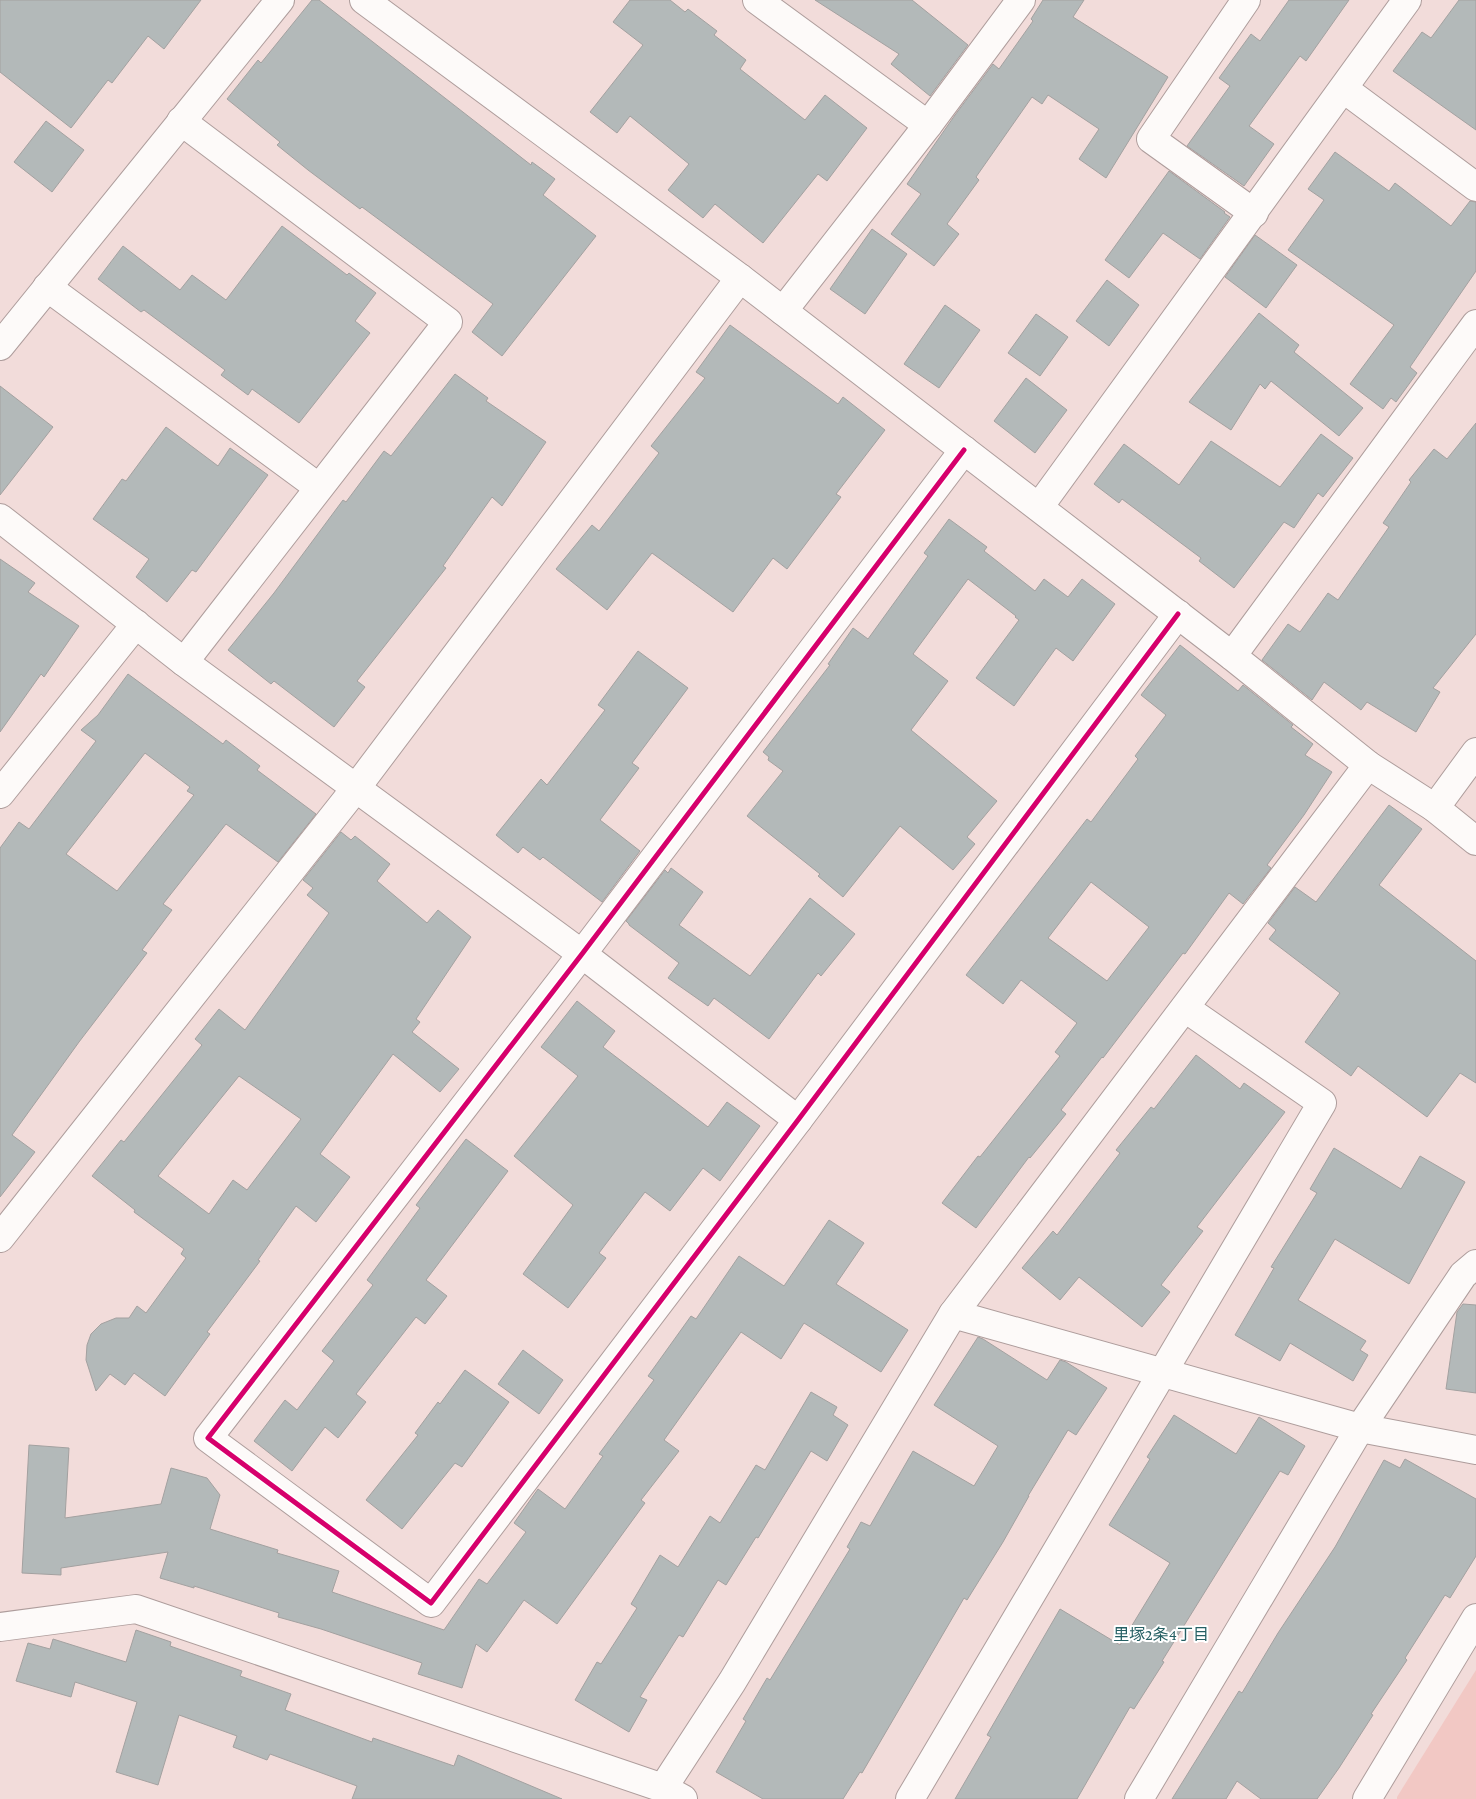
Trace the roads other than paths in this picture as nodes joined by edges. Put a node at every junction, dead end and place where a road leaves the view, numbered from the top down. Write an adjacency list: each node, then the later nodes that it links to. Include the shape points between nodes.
1 (280, 0): 8 (street)
2 (364, 0): 12 (street)
3 (757, 0): 9 (street)
4 (1021, 0): 9 (street)
5 (1246, 0): 11 (street, via 1151,139)
6 (1407, 0): 7 (street)
7 (1344, 89): 10 (street); 11 (street)
8 (181, 122): 13 (street); 18 (street, via 448,322)
9 (928, 125): 14 (street)
10 (1476, 186)
11 (1254, 213): 19 (street)
12 (740, 278): 14 (street); 27 (street)
13 (47, 286): 16 (street); 18 (street)
14 (783, 311): 17 (street)
15 (1476, 324): 23 (street)
16 (0, 346)
17 (964, 450): 19 (street); 31 (street)
18 (318, 487): 24 (street)
19 (1039, 507): 21 (street)
20 (0, 518): 22 (street)
21 (1178, 614): 23 (street); 33 (street)
22 (136, 624): 24 (street); 28 (street)
23 (1232, 656): 26 (street)
24 (184, 662): 27 (street)
25 (1476, 752): 29 (street)
26 (1368, 765): 29 (street); 32 (street)
27 (356, 788): 31 (street); 34 (street)
28 (0, 794)
29 (1435, 808): 30 (street)
30 (1476, 841)
31 (582, 954): 33 (street); 33 (street, via 208,1438 431,1604)
32 (1184, 1008): 36 (street); 37 (street, via 1322,1103)
33 (798, 1120)
34 (0, 1238)
35 (1476, 1264): 38 (street, via 1463,1275)
36 (953, 1314): 37 (street); 42 (street, via 732,1682)
37 (1161, 1372): 38 (street); 43 (street)
38 (1360, 1428): 39 (street); 44 (street)
39 (1476, 1450)
40 (1476, 1618): 45 (street)
41 (0, 1628): 42 (street, via 136,1609)
42 (673, 1793)
43 (910, 1799)
44 (1139, 1799)
45 (1367, 1799)

